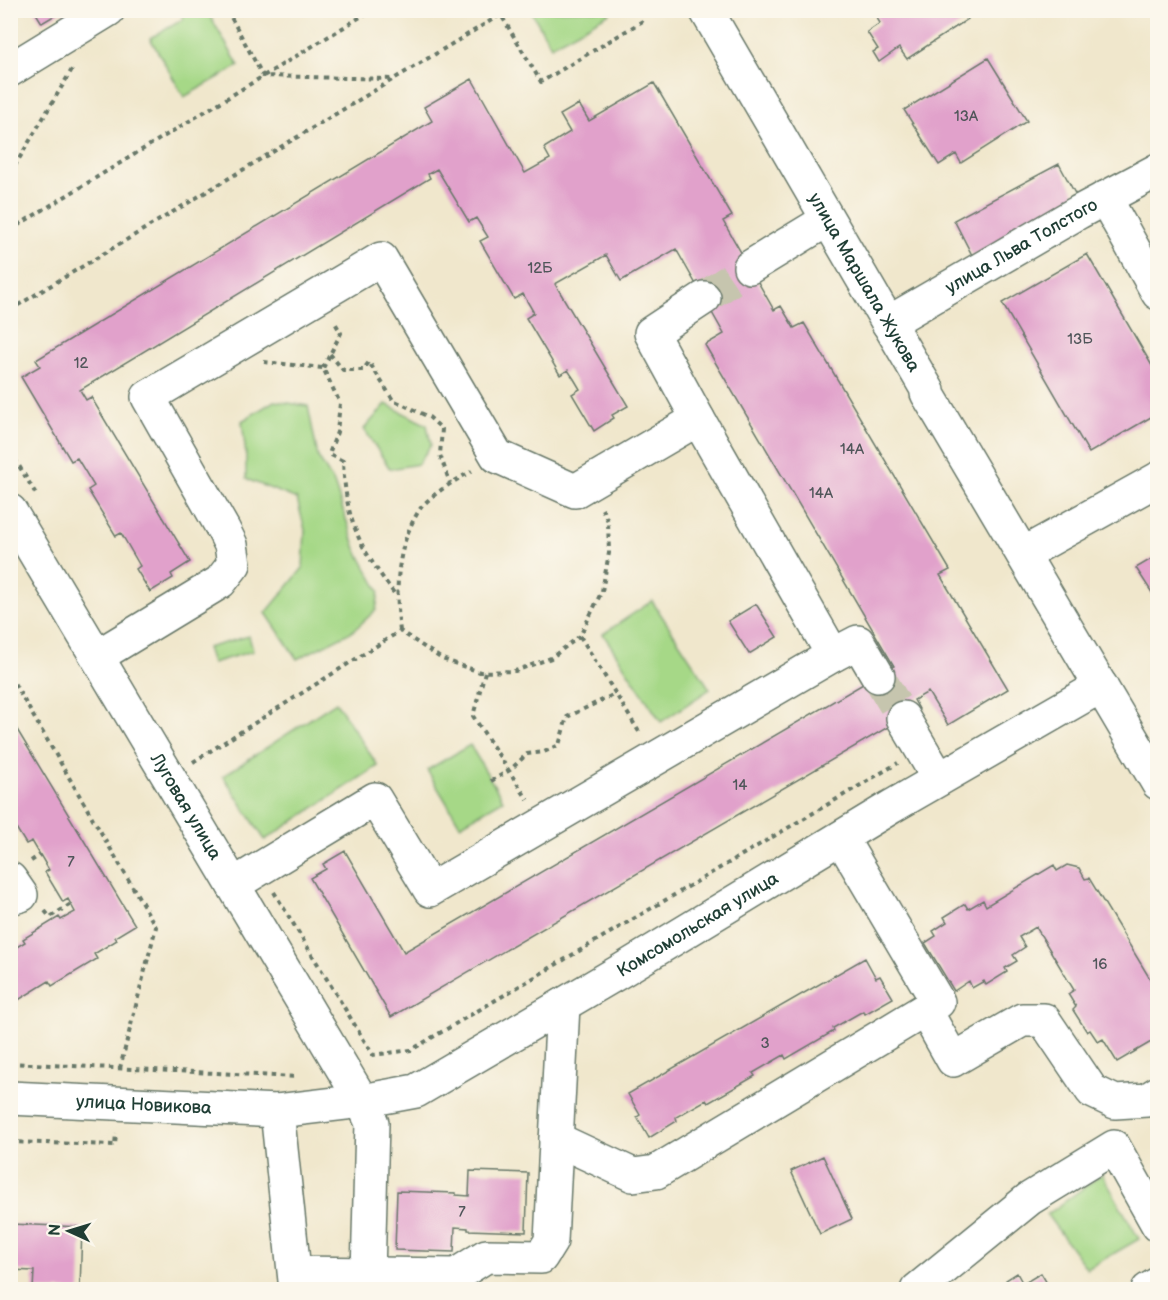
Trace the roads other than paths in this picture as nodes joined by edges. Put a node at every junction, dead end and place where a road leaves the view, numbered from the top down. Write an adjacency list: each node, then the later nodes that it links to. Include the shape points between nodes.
1 (108, 10): 3 (street)
2 (706, 10): 6 (street, улица Маршала Жукова)
3 (12, 66)
4 (1158, 170): 5 (street, улица Льва Толстого)
5 (1105, 198): 8 (street); 10 (street, улица Льва Толстого)
6 (827, 220): 7 (street); 10 (street, улица Маршала Жукова)
7 (750, 267)
8 (1158, 293)
9 (704, 298): 11 (street, via 651,333)
10 (888, 323): 14 (street, улица Маршала Жукова)
11 (698, 419): 15 (street); 16 (street, via 575,491 496,456 381,260 147,397 223,529 234,564 220,582)
12 (1158, 479): 14 (street)
13 (10, 511): 16 (street, Луговая улица)
14 (1023, 554): 18 (street, улица Маршала Жукова)
15 (833, 655): 17 (street, via 858,642); 24 (street, via 430,890 375,799)
16 (98, 656): 24 (street, Луговая улица)
17 (878, 676)
18 (1101, 686): 20 (street, Комсомольская улица); 21 (street, улица Маршала Жукова)
19 (903, 718): 20 (street)
20 (939, 780): 22 (street, Комсомольская улица)
21 (1158, 783)
22 (841, 838): 26 (street, Комсомольская улица); 27 (street, via 938,1002)
23 (10, 879): 25 (street, via 21,895)
24 (233, 885): 30 (street, Луговая улица)
25 (10, 898)
26 (563, 1005): 30 (street, Комсомольская улица, via 416,1091); 32 (street)
27 (925, 1010): 28 (street, via 953,1060 1022,1020 1044,1020 1092,1091 1115,1102 1147,1100); 32 (street, via 656,1172 633,1175)
28 (1158, 1093)
29 (10, 1098): 31 (street, улица Новикова)
30 (362, 1101): 31 (street, Комсомольская улица); 34 (street, Луговая улица, via 372,1123)
31 (277, 1111): 35 (street)
32 (556, 1139): 34 (street, via 551,1241 541,1257 486,1256 456,1275)
33 (1158, 1225): 37 (street, via 1114,1147 1029,1199)
34 (368, 1274): 35 (street)
35 (296, 1281)
36 (1158, 1284): 38 (street)
37 (917, 1290)
38 (1149, 1290)

